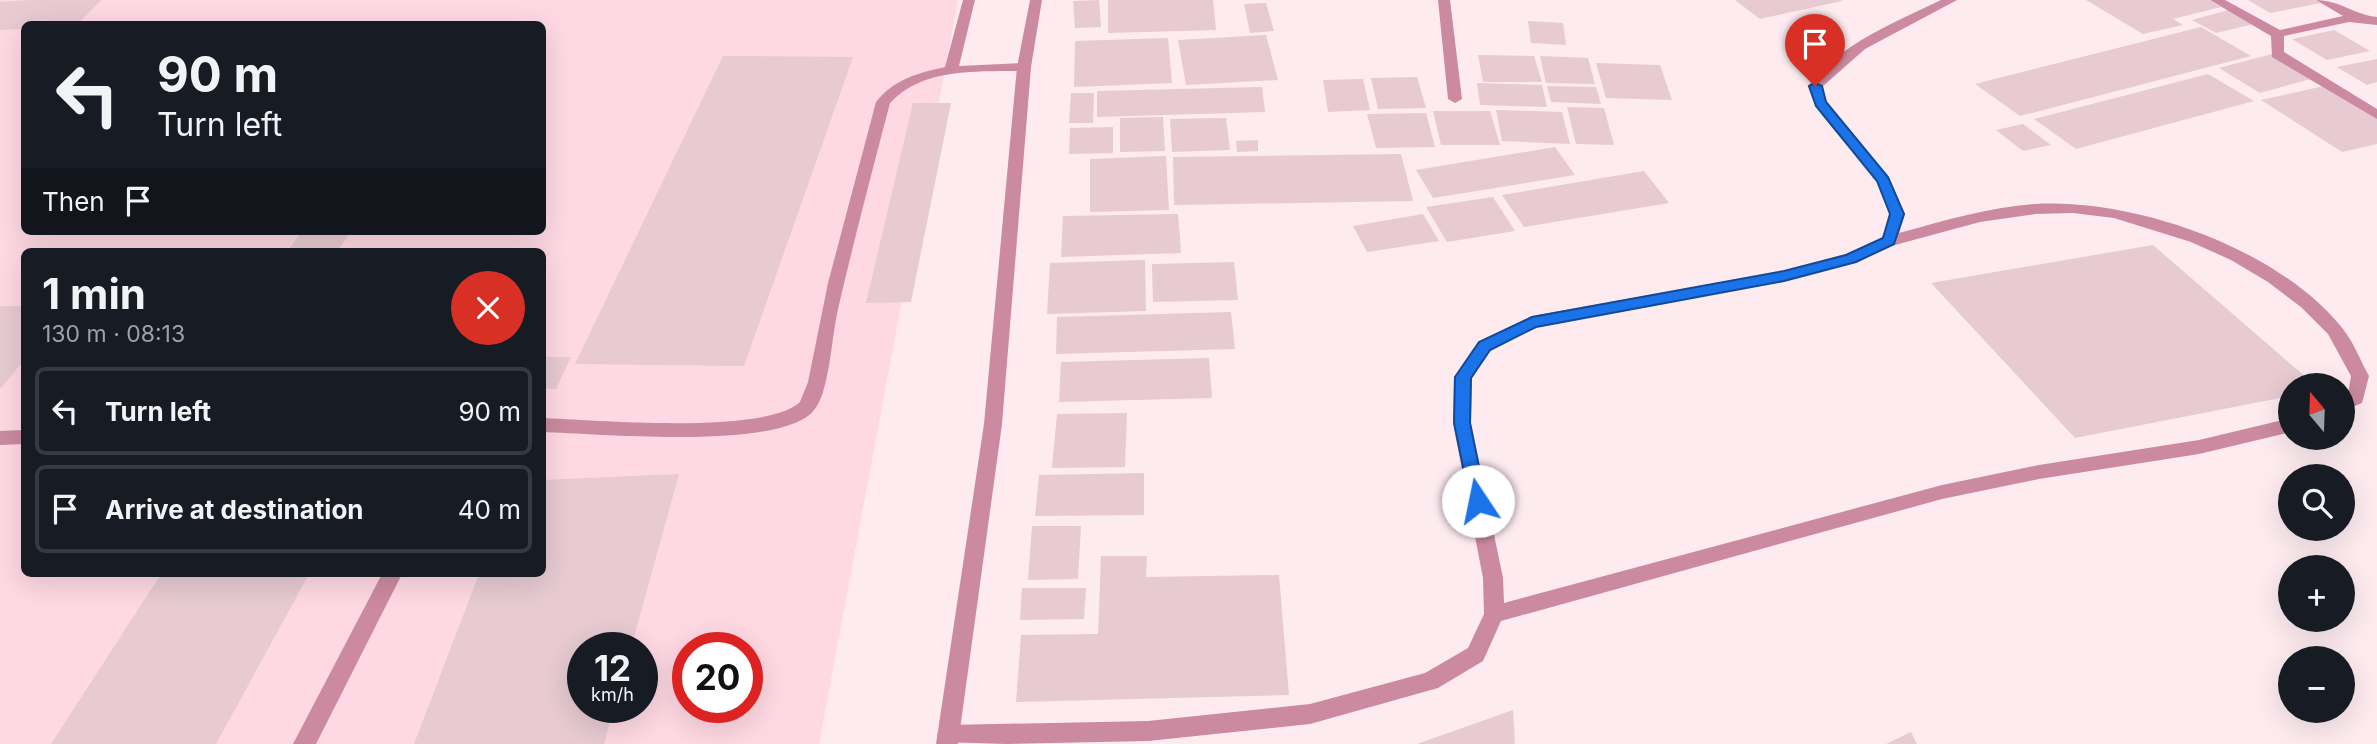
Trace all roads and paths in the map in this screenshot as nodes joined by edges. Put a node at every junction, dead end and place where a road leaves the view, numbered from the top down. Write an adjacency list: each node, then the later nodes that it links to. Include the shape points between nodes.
1 (969, 0): 11 (street)
2 (1036, 0): 10 (street)
3 (1444, 0): 12 (street)
4 (1951, 0): 14 (street, via 1860,47 1831,66 1815,86 1820,103 1883,180 1897,214)
5 (2216, 0): 9 (street)
6 (2322, 0): 7 (street)
7 (2355, 17): 8 (street); 9 (street)
8 (2377, 21)
9 (2278, 34): 13 (street, via 2277,54)
10 (1024, 67): 11 (street); 22 (street, via 993,424)
11 (951, 70): 16 (street, via 909,81 890,91 883,102 812,400 800,413 772,424 731,428)
12 (1455, 99)
13 (2377, 115)
14 (1889, 241): 15 (street, via 1991,214 2039,208 2148,220 2193,235 2239,257 2296,296 2335,331 2360,376); 21 (street, via 1851,258 1784,276 1532,322 1485,346 1463,377 1462,423 1493,578)
15 (2356, 398)
16 (546, 425)
17 (2278, 428): 21 (street, via 2199,447 1942,492)
18 (21, 437): 19 (street)
19 (0, 438)
20 (390, 577): 23 (street)
21 (1494, 614): 22 (street, via 1476,654 1430,681 1310,714 1148,731)
22 (948, 739)
23 (304, 744)

